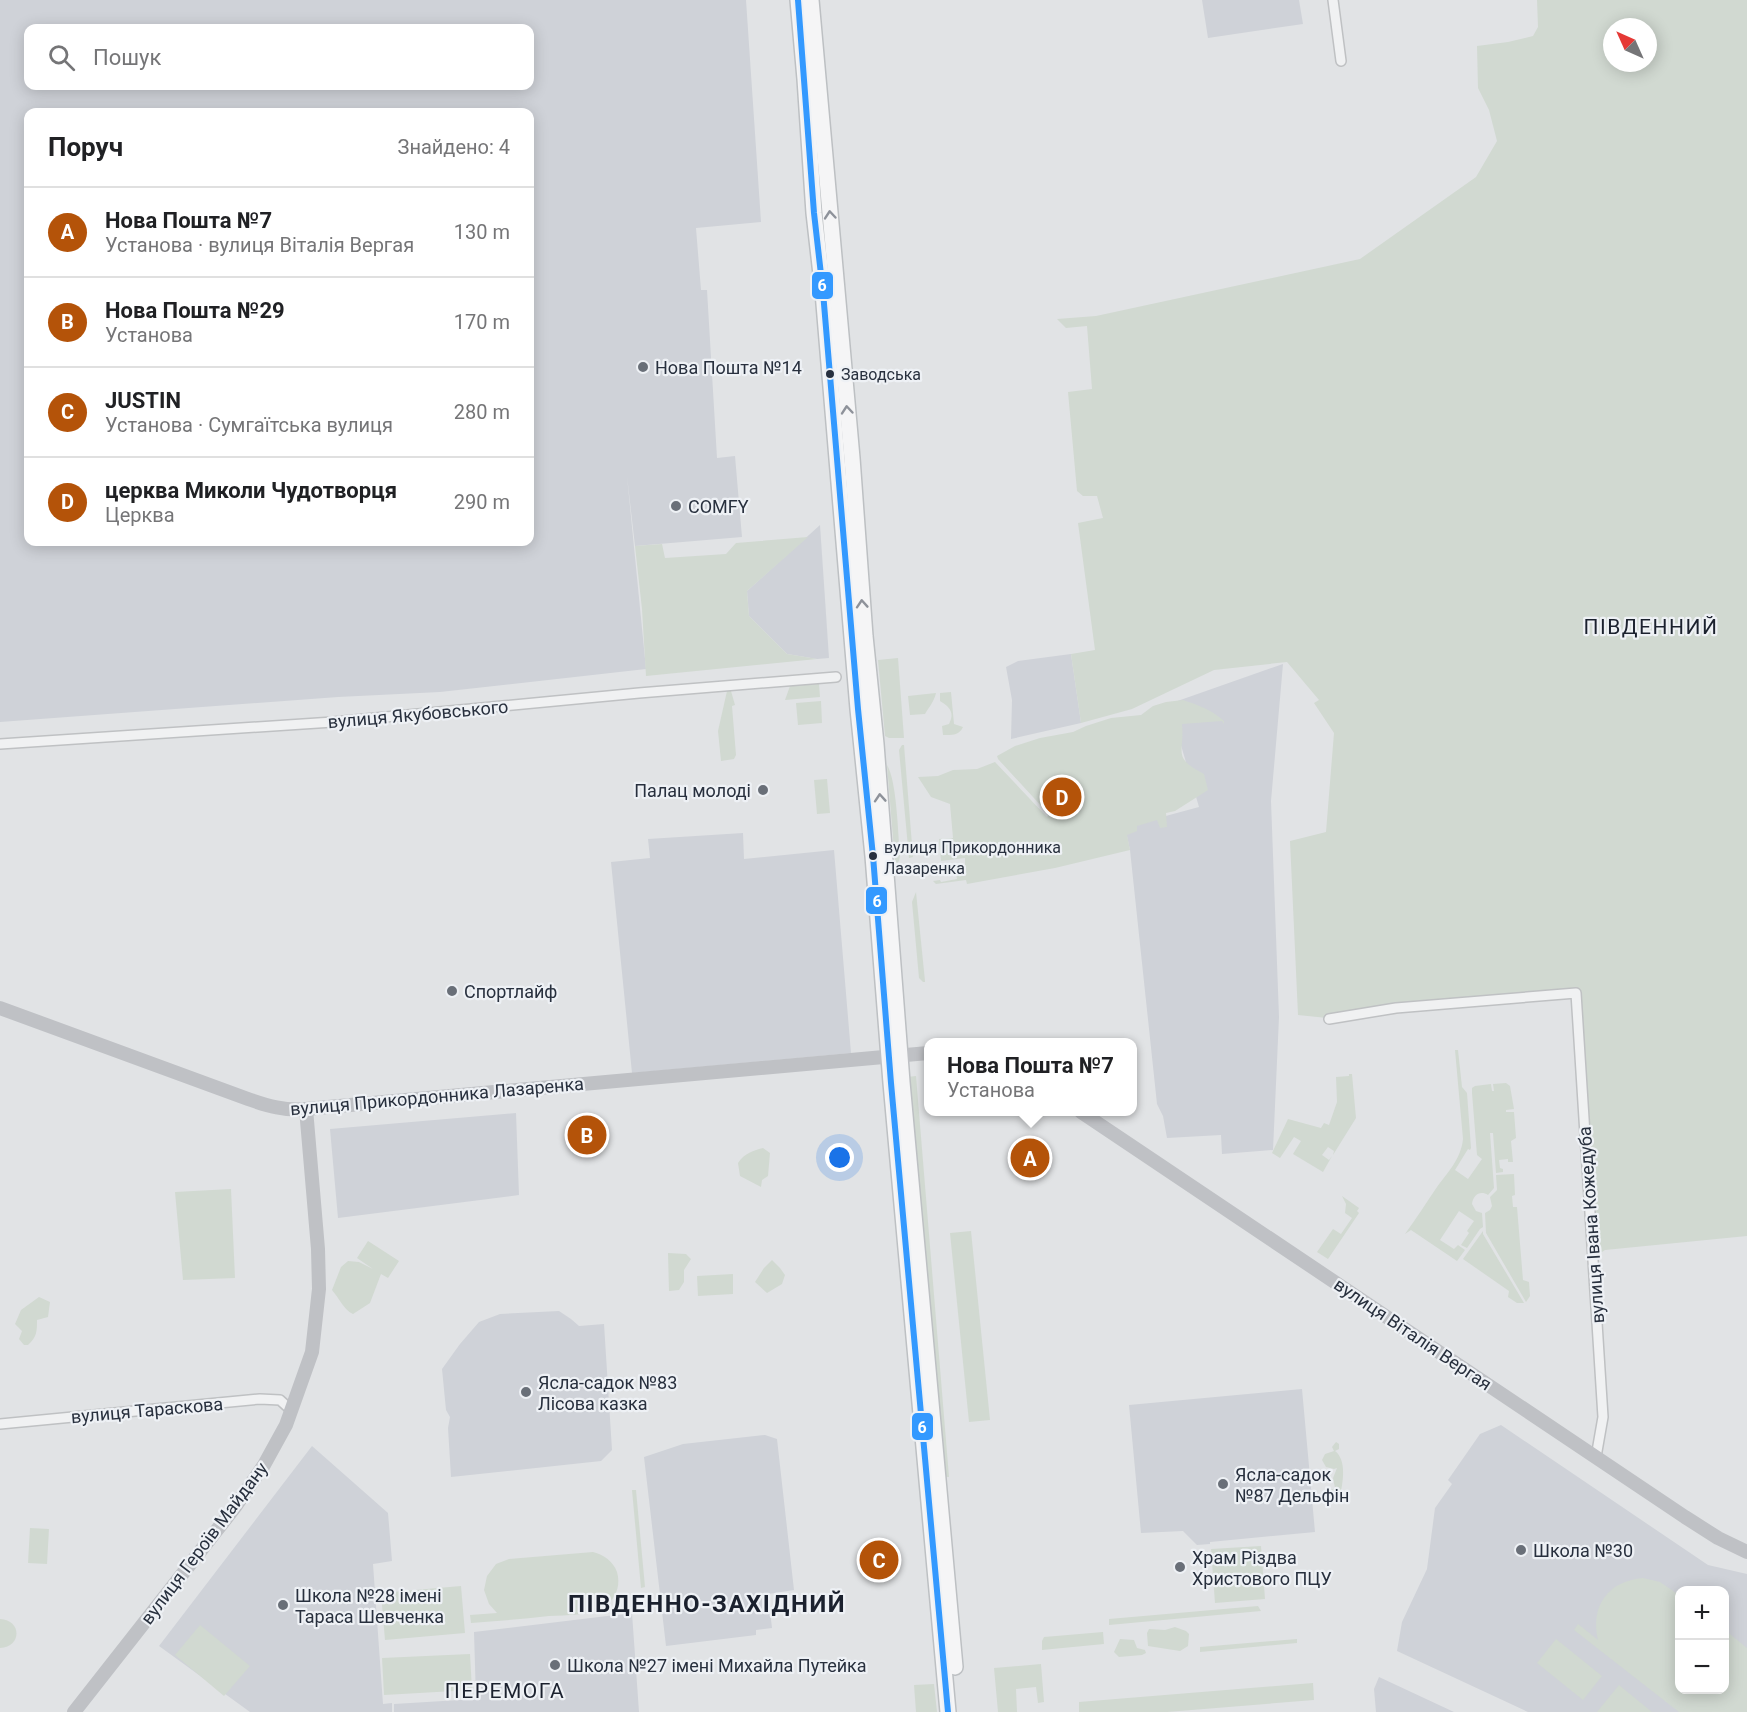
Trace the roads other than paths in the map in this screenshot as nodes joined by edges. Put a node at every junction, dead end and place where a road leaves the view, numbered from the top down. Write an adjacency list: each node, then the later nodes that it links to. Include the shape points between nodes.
1 (798, 0): 5 (main road)
2 (811, 0): 5 (main road)
3 (1333, 0): 4 (street)
4 (1341, 61)
5 (814, 115): 11 (main road, via 814,213 858,709)
6 (836, 677): 7 (street, вулиця Якубовського, via 333,722)
7 (0, 744)
8 (0, 1008): 12 (street, вулиця Прикордонника Лазаренка, via 265,1105)
9 (1329, 1019): 16 (street, вулиця Івана Кожедуба, via 1396,1008 1576,993 1603,1417)
10 (924, 1053): 11 (street)
11 (895, 1056): 12 (street, вулиця Прикордонника Лазаренка); 19 (main road); 20 (main road)
12 (306, 1110): 14 (street, вулиця Героїв Майдану, via 319,1289 312,1352)
13 (1087, 1116): 16 (street, вулиця Віталія Вергая)
14 (291, 1410): 15 (street, вулиця Тараскова, via 280,1400 260,1399); 18 (street, вулиця Героїв Майдану, via 279,1441 248,1491)
15 (0, 1424)
16 (1596, 1457): 17 (street, вулиця Віталія Вергая, via 1694,1523)
17 (1747, 1552)
18 (74, 1712)
19 (948, 1712)
20 (958, 1712)

